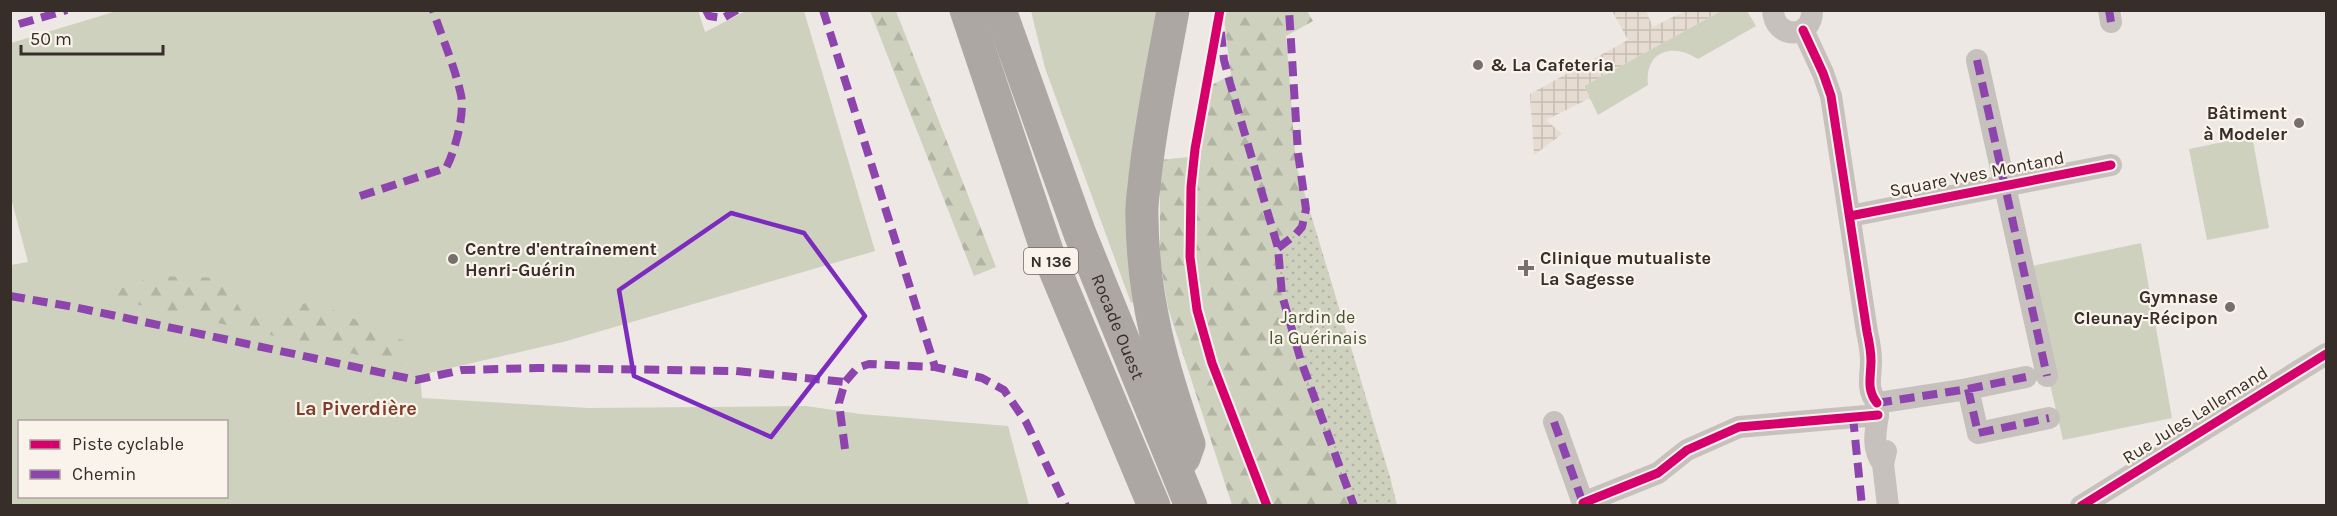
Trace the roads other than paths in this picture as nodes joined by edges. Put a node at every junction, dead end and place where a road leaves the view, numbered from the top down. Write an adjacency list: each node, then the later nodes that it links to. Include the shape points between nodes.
1 (966, 10): 17 (highway, Rocade Ouest / N 136, via 1047,251)
2 (1000, 10): 15 (highway, Rocade Ouest / N 136, via 1080,234)
3 (1173, 10): 15 (highway, via 1149,143 1142,216 1148,297 1156,341 1189,444)
4 (1773, 10): 5 (street, via 1778,26 1785,32 1794,33)
5 (1807, 20): 9 (street, via 1831,96)
6 (1977, 60): 8 (street)
7 (2111, 165): 8 (street, Square Yves Montand)
8 (2005, 184): 9 (street, Square Yves Montand); 11 (street, via 2037,377)
9 (1850, 216): 12 (street, via 1871,363 1868,377)
10 (2326, 354): 20 (street, Rue Jules Lallemand)
11 (1968, 389): 12 (street); 13 (street, via 1978,433)
12 (1877, 409): 16 (street, via 1739,427 1687,450 1658,473); 19 (street, via 1874,432)
13 (2049, 418)
14 (1554, 422): 16 (street)
15 (1178, 473): 18 (highway, Rocade Ouest / N 136)
16 (1584, 504)
17 (1154, 506)
18 (1191, 506)
19 (1888, 506)
20 (2081, 506)

